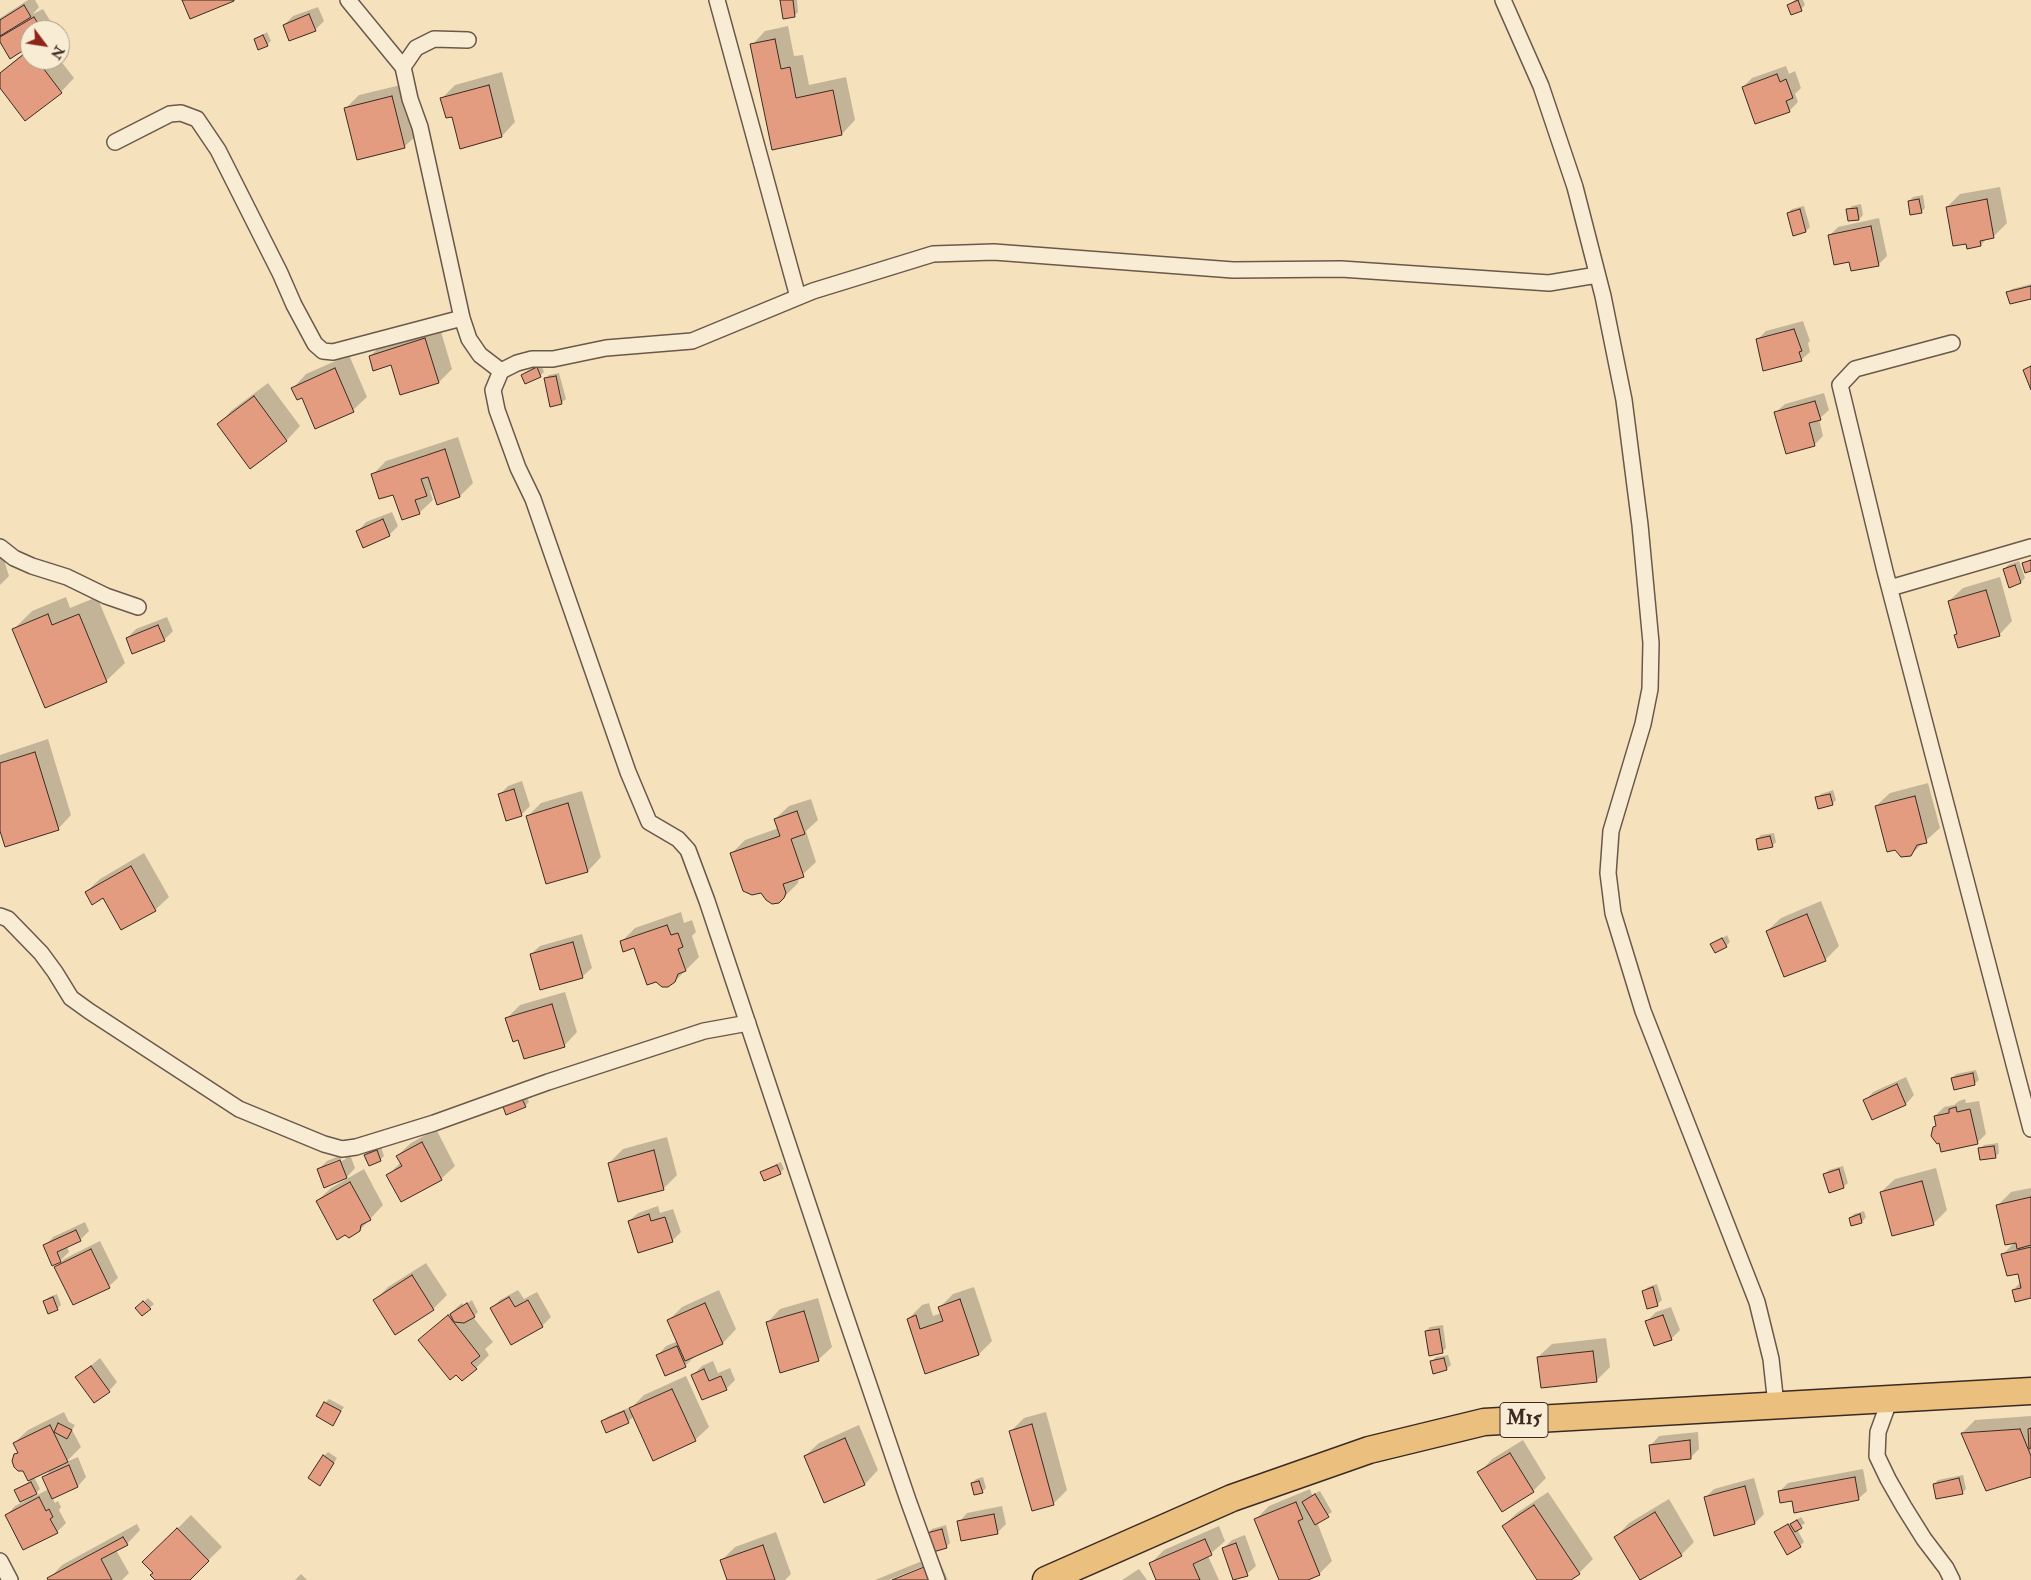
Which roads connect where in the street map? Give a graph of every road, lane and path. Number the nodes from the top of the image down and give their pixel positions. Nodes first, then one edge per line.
1 (348, 0) edge
2 (717, 0) edge
3 (1503, 0) edge
4 (468, 40) dead end
5 (402, 67) junction
6 (115, 142) dead end
7 (1597, 275) junction
8 (798, 297) junction
9 (462, 318) junction
10 (1952, 343) dead end
11 (502, 371) junction
12 (0, 547) edge
13 (2031, 548) edge
14 (1890, 588) junction
15 (138, 607) dead end
16 (0, 916) edge
17 (748, 1023) junction
18 (2031, 1128) edge
19 (2031, 1392) edge
20 (1890, 1399) junction
21 (1776, 1405) junction
22 (0, 1561) edge
23 (10, 1580) edge
24 (937, 1580) edge
25 (1046, 1580) edge
26 (1952, 1580) edge

1 - 5 street
2 - 8 street
3 - 7 street
4 - 5 street
5 - 9 street
6 - 9 street
7 - 8 street
7 - 21 street
8 - 11 street
9 - 11 street
10 - 14 street
11 - 17 street
12 - 15 street
13 - 14 street
14 - 18 street
16 - 17 street
17 - 24 street
19 - 20 highway, M15
20 - 21 highway, M15
20 - 26 street
21 - 25 highway, M15
22 - 23 street

